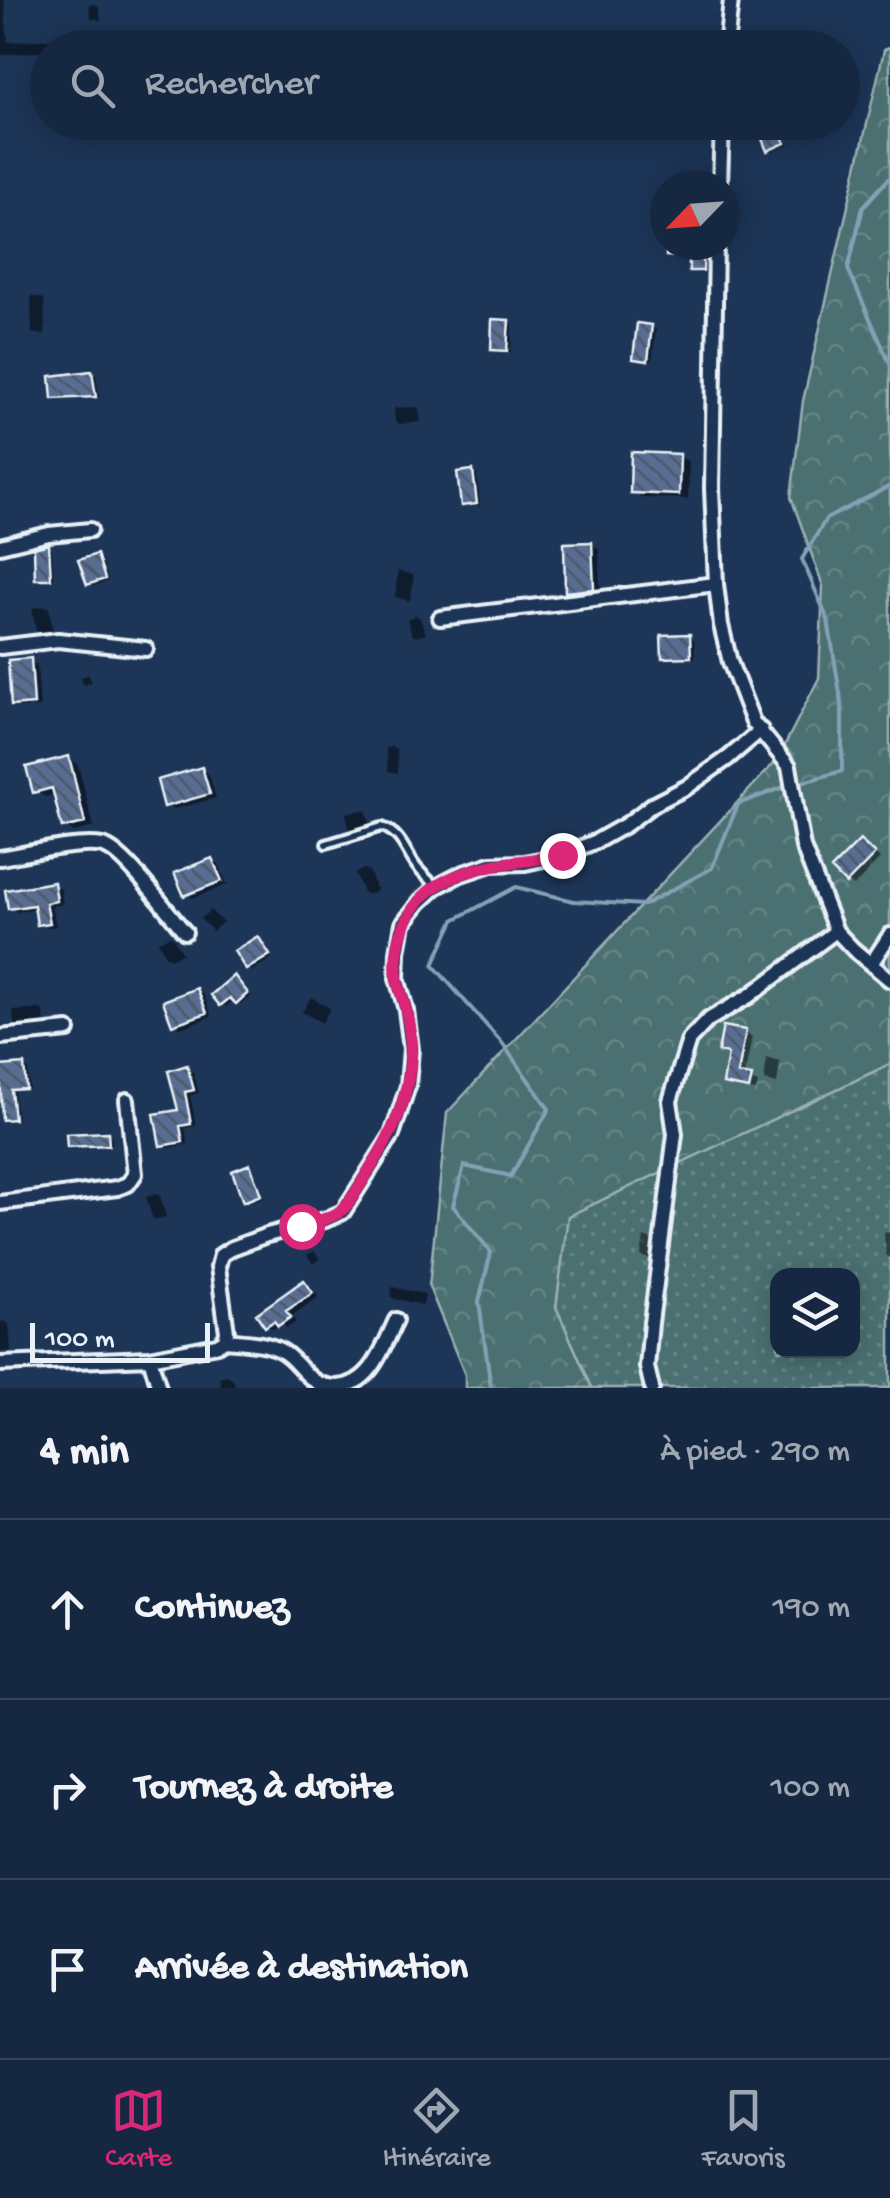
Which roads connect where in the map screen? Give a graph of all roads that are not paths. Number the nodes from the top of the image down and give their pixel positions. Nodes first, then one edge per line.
1 (731, 0) edge
2 (728, 30) edge
3 (721, 140) edge
4 (720, 170) edge
5 (716, 260) edge
6 (90, 530) dead end
7 (0, 546) edge
8 (716, 584) junction
9 (440, 618) dead end
10 (0, 647) edge
11 (146, 648) dead end
12 (761, 730) junction
13 (326, 844) dead end
14 (0, 858) edge
15 (436, 886) junction
16 (836, 931) junction
17 (184, 932) dead end
18 (890, 935) edge
19 (871, 964) junction
20 (890, 980) edge
21 (68, 1030) dead end
22 (0, 1037) edge
23 (127, 1100) dead end
24 (0, 1203) edge
25 (396, 1320) dead end
26 (226, 1340) junction
27 (150, 1358) junction
28 (0, 1364) edge
29 (159, 1388) edge
30 (652, 1388) edge

1 - 2 street
3 - 4 street
5 - 8 street
6 - 7 street
8 - 9 street
8 - 12 street
10 - 11 street
12 - 15 street
12 - 16 street
13 - 15 lane
14 - 17 street
15 - 26 street
16 - 19 street
16 - 30 street
18 - 19 street
19 - 20 street
21 - 22 street
23 - 24 street
25 - 26 street
26 - 27 street
27 - 28 street
27 - 29 street

